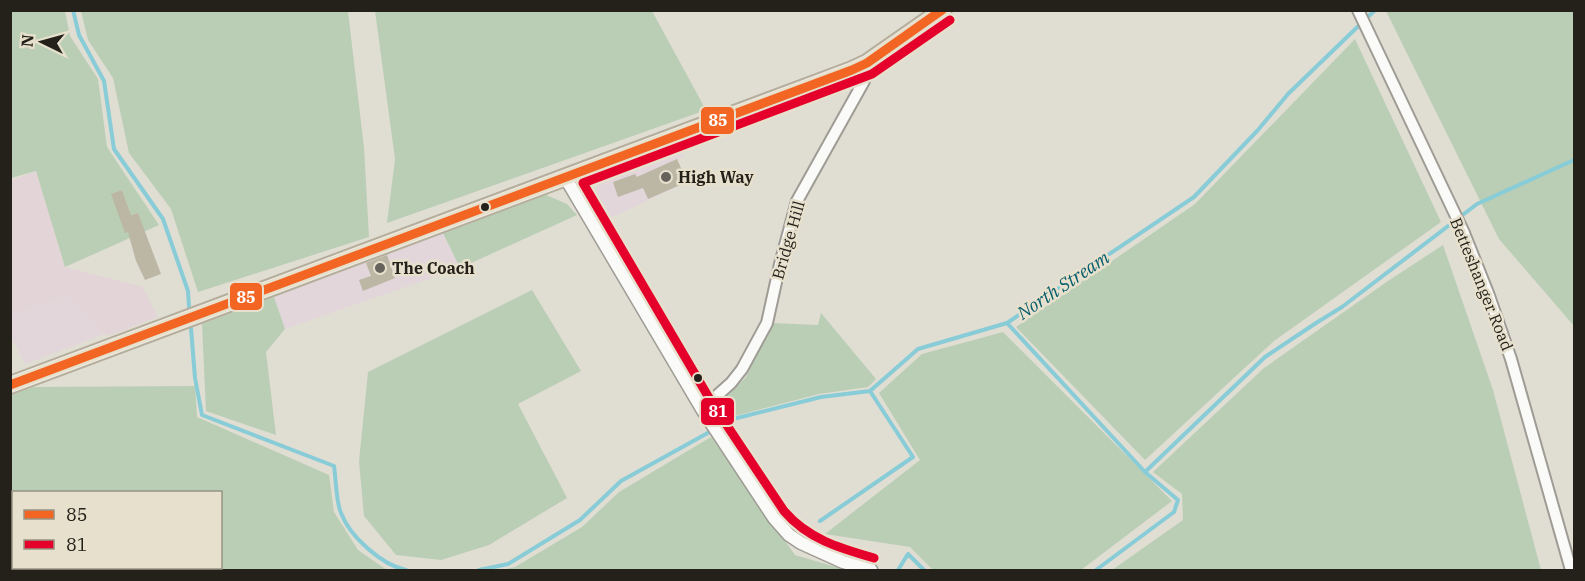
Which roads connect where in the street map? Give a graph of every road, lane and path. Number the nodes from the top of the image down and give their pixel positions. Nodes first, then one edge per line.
1 (943, 10) edge
2 (1358, 10) edge
3 (867, 63) junction
4 (566, 177) junction
5 (10, 385) edge
6 (702, 409) junction
7 (871, 570) edge
8 (1571, 570) edge

1 - 3 main road
2 - 8 street, Betteshanger Road
3 - 4 main road
3 - 6 street, Bridge Hill
4 - 5 main road
4 - 6 street
6 - 7 street

